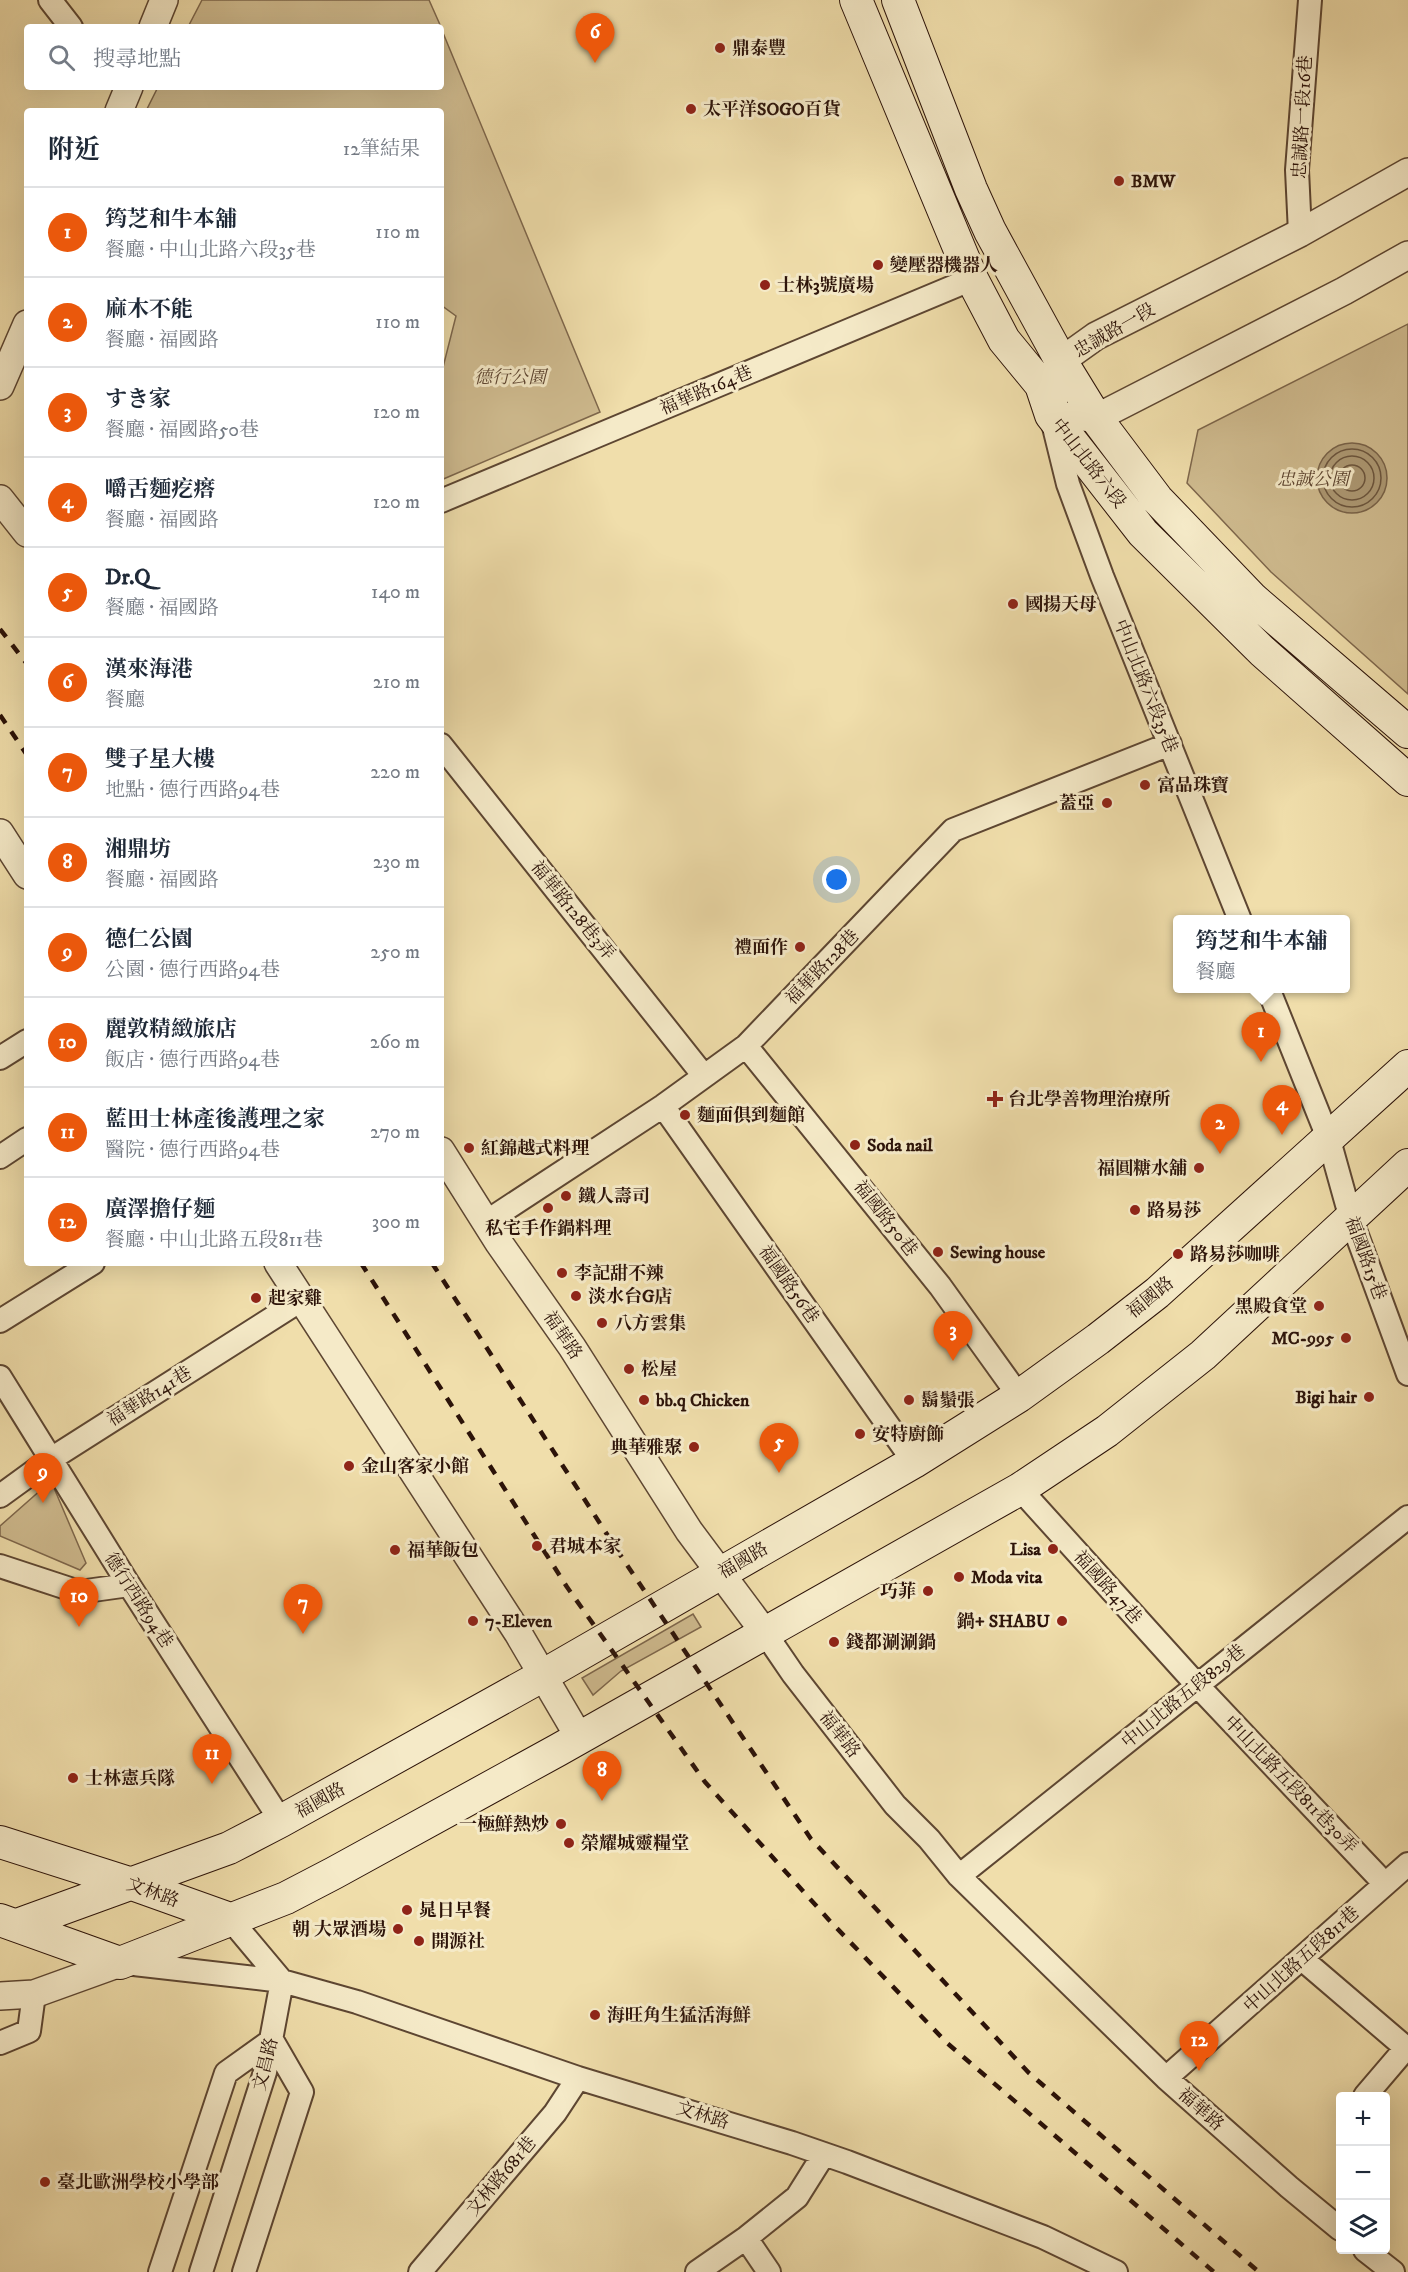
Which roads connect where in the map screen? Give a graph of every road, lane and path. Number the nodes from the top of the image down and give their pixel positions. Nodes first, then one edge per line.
1 (50, 0) edge
2 (164, 0) edge
3 (856, 0) edge
4 (898, 0) edge
5 (1310, 0) edge
6 (69, 24) edge
7 (154, 24) edge
8 (1408, 172) edge
9 (1300, 233) junction
10 (1408, 255) edge
11 (972, 279) junction
12 (24, 331) edge
13 (1061, 361) junction
14 (0, 386) edge
15 (1051, 416) junction
16 (1096, 418) junction
17 (0, 499) edge
18 (444, 500) edge
19 (24, 529) edge
20 (1408, 732) edge
21 (1170, 744) junction
22 (444, 749) edge
23 (1408, 780) edge
24 (1238, 915) edge
25 (1270, 993) edge
26 (24, 1043) edge
27 (746, 1046) junction
28 (0, 1058) edge
29 (1408, 1066) edge
30 (704, 1076) junction
31 (663, 1106) junction
32 (1329, 1140) junction
33 (24, 1141) edge
34 (444, 1156) edge
35 (0, 1157) edge
36 (1408, 1165) edge
37 (1351, 1219) junction
38 (486, 1222) junction
39 (88, 1266) edge
40 (280, 1266) edge
41 (301, 1300) junction
42 (0, 1321) edge
43 (1408, 1374) edge
44 (0, 1377) edge
45 (1019, 1396) junction
46 (51, 1459) junction
47 (914, 1462) junction
48 (1020, 1489) junction
49 (0, 1496) edge
50 (1408, 1517) edge
51 (0, 1566) edge
52 (721, 1573) junction
53 (129, 1585) junction
54 (765, 1633) junction
55 (542, 1676) junction
56 (1197, 1685) junction
57 (579, 1737) junction
58 (281, 1821) junction
59 (0, 1842) edge
60 (1408, 1864) edge
61 (959, 1876) junction
62 (132, 1884) junction
63 (1385, 1884) junction
64 (230, 1919) junction
65 (6, 1925) edge
66 (1302, 1959) junction
67 (120, 1963) junction
68 (282, 1981) junction
69 (34, 1994) junction
70 (0, 1996) edge
71 (272, 2040) junction
72 (0, 2043) edge
73 (578, 2078) junction
74 (1166, 2078) junction
75 (1369, 2092) edge
76 (824, 2154) junction
77 (1336, 2225) edge
78 (746, 2238) junction
79 (1370, 2254) edge
80 (160, 2272) edge
81 (201, 2272) edge
82 (244, 2272) edge
83 (420, 2272) edge
84 (697, 2272) edge
85 (770, 2272) edge
86 (1116, 2272) edge
87 (1393, 2272) edge

1 - 6 street
2 - 7 street
3 - 11 main road, 中山北路六段
4 - 13 main road, 中山北路六段
5 - 9 street, 忠誠路一段16巷
8 - 9 street, 忠誠路一段
9 - 13 street, 忠誠路一段
10 - 16 street
11 - 15 main road, 中山北路六段
11 - 18 street, 福華路164巷
12 - 14 street
13 - 15 street, 忠誠路一段
13 - 16 main road, 中山北路六段
15 - 16 street
15 - 21 street, 中山北路六段35巷
15 - 23 main road, 中山北路六段
16 - 20 main road, 中山北路六段
17 - 19 street
21 - 24 street, 中山北路六段35巷
21 - 27 street, 福華路128巷
22 - 30 street, 福華路128巷3弄
25 - 32 street
26 - 28 street
27 - 30 street, 福華路128巷
27 - 45 street, 福國路50巷
29 - 32 main road, 福國路
30 - 31 street, 福華路128巷
31 - 38 street, 福華路128巷
31 - 47 street, 福國路56巷
32 - 37 street, 福國路15巷
32 - 45 main road, 福國路
33 - 35 street
34 - 38 street, 福華路
36 - 37 main road
37 - 43 street, 福國路15巷
37 - 48 main road
38 - 52 street, 福華路
39 - 42 street
40 - 41 street
41 - 46 street, 福華路141巷
41 - 55 street
44 - 46 street, 德行西路94巷
45 - 47 main road, 福國路
46 - 49 street, 福華路141巷
46 - 53 street, 德行西路94巷
47 - 52 main road, 福國路
48 - 54 main road
48 - 56 street, 福國路47巷
50 - 56 street, 中山北路五段829巷
51 - 53 street
52 - 54 street, 福華路
52 - 55 main road, 福國路
53 - 58 street, 德行西路94巷
54 - 57 main road
54 - 61 street, 福華路
55 - 57 street
55 - 58 main road, 福國路
56 - 61 street, 中山北路五段829巷
56 - 63 street, 中山北路五段811巷30弄
57 - 64 main road
58 - 62 main road, 福國路
59 - 62 main road, 文林路
60 - 63 street, 中山北路五段811巷
61 - 74 street, 福華路
62 - 64 main road, 文林路
62 - 65 main road, 福國路
63 - 66 street, 中山北路五段811巷
64 - 67 main road
64 - 68 street
65 - 67 main road, 文林路
66 - 74 street, 中山北路五段811巷
66 - 75 street
67 - 68 street, 文林路
67 - 69 street
68 - 71 street, 文昌路
68 - 73 street, 文林路
69 - 70 street
69 - 72 street
71 - 80 street
71 - 81 street, 文昌路
71 - 82 street
73 - 76 street, 文林路
73 - 83 street, 文林路681巷
74 - 77 street, 福華路
76 - 78 street
76 - 86 street, 文林路
78 - 84 street
78 - 85 street
79 - 87 street

